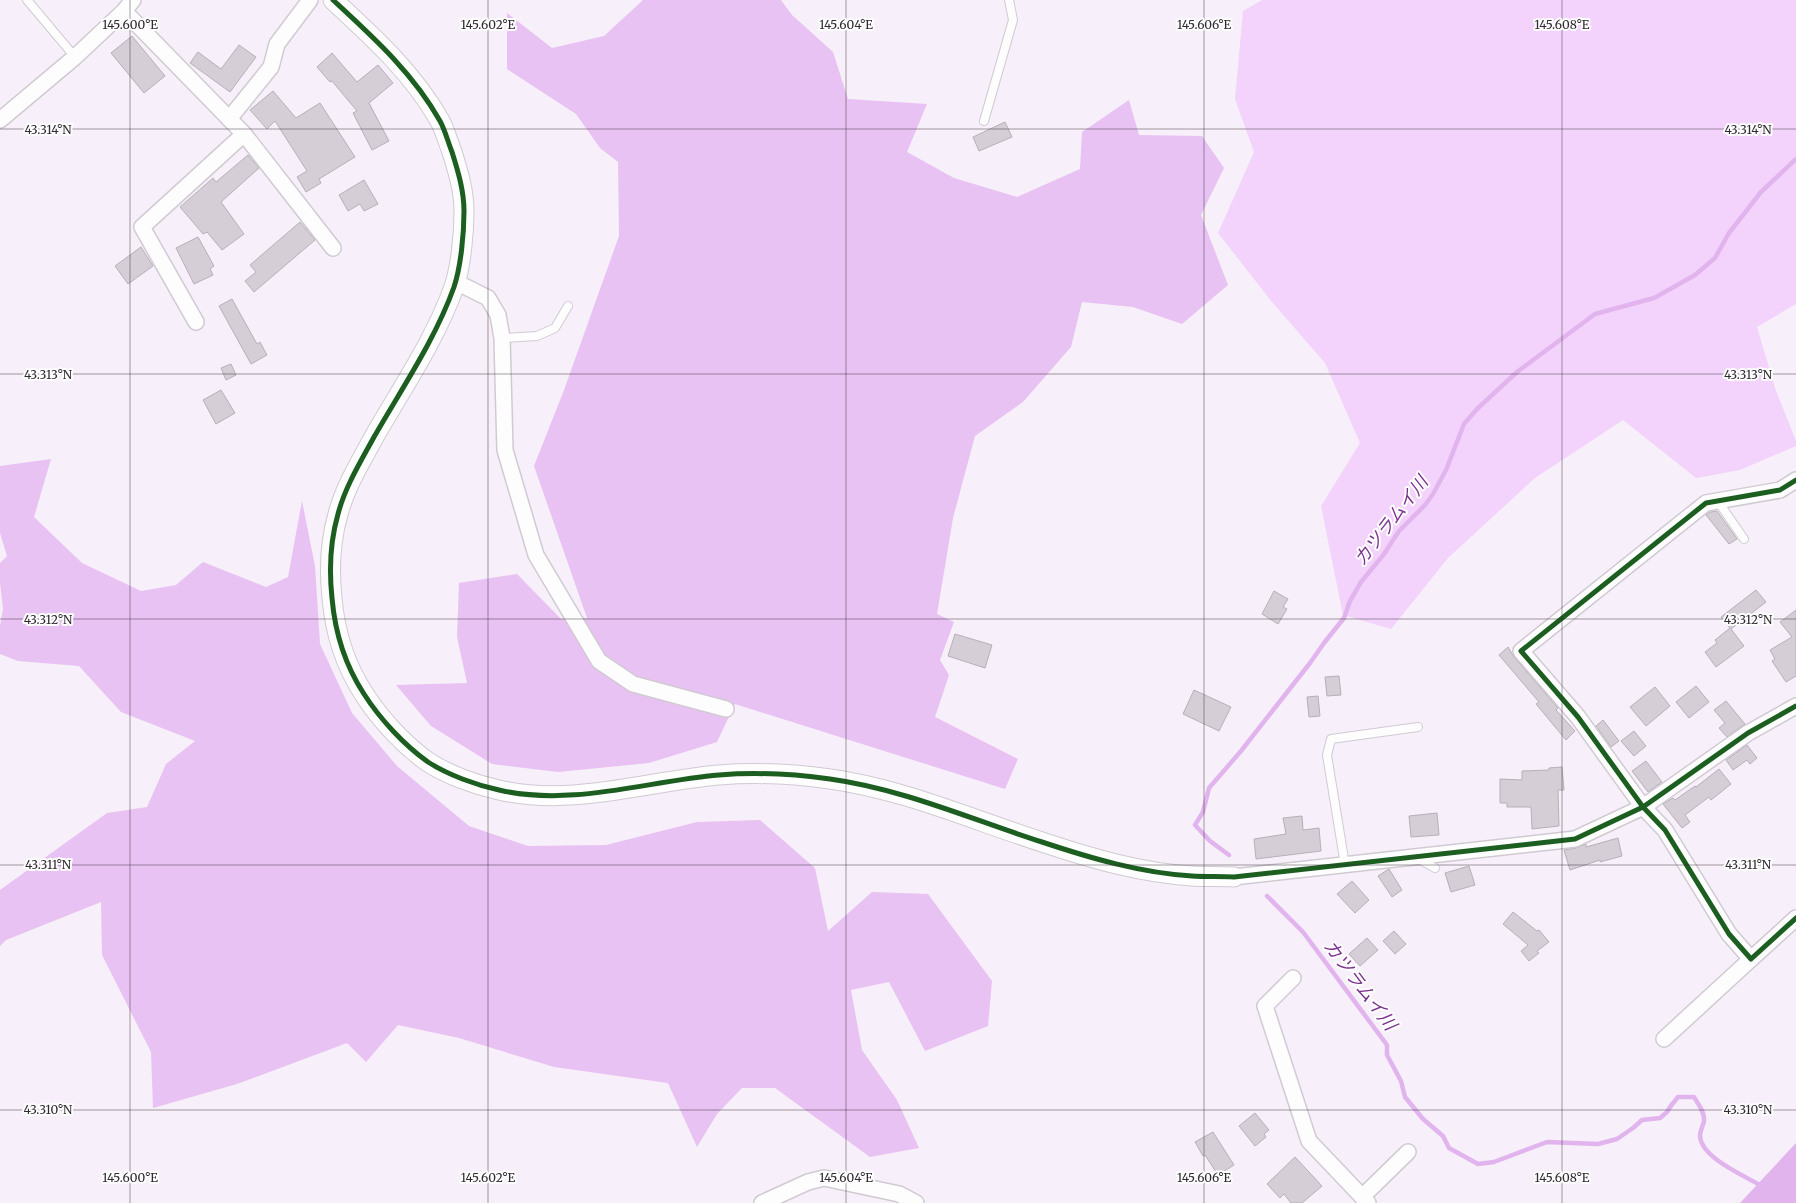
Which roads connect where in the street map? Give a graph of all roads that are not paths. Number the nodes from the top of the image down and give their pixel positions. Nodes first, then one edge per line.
1 (27, 0) edge
2 (310, 0) edge
3 (333, 0) edge
4 (1009, 0) edge
5 (128, 6) edge
6 (75, 56) junction
7 (229, 119) junction
8 (0, 120) edge
9 (984, 121) dead end
10 (244, 134) junction
11 (334, 248) dead end
12 (456, 282) junction
13 (568, 306) dead end
14 (196, 322) dead end
15 (502, 338) junction
16 (1796, 480) edge
17 (1717, 500) junction
18 (1744, 539) dead end
19 (1796, 706) edge
20 (726, 709) dead end
21 (1418, 727) dead end
22 (1643, 807) junction
23 (1415, 857) junction
24 (1345, 865) junction
25 (1434, 868) dead end
26 (1234, 877) joint
27 (1796, 918) edge
28 (1751, 959) junction
29 (1293, 978) dead end
30 (1664, 1039) dead end
31 (1408, 1152) dead end
32 (1365, 1200) edge
33 (762, 1203) edge
34 (916, 1203) edge

1 - 6 lane
2 - 7 street
3 - 12 street
4 - 9 lane
5 - 6 street
5 - 7 street
6 - 8 street
7 - 10 street
10 - 11 street
10 - 14 street
12 - 15 street
12 - 26 street
13 - 15 lane
15 - 20 street
16 - 17 street
17 - 18 lane
17 - 22 street
19 - 22 street
21 - 24 lane
22 - 23 street
22 - 28 street
23 - 24 street
23 - 25 lane
24 - 26 street
27 - 28 street
28 - 30 street
29 - 32 street
31 - 32 street
33 - 34 street

